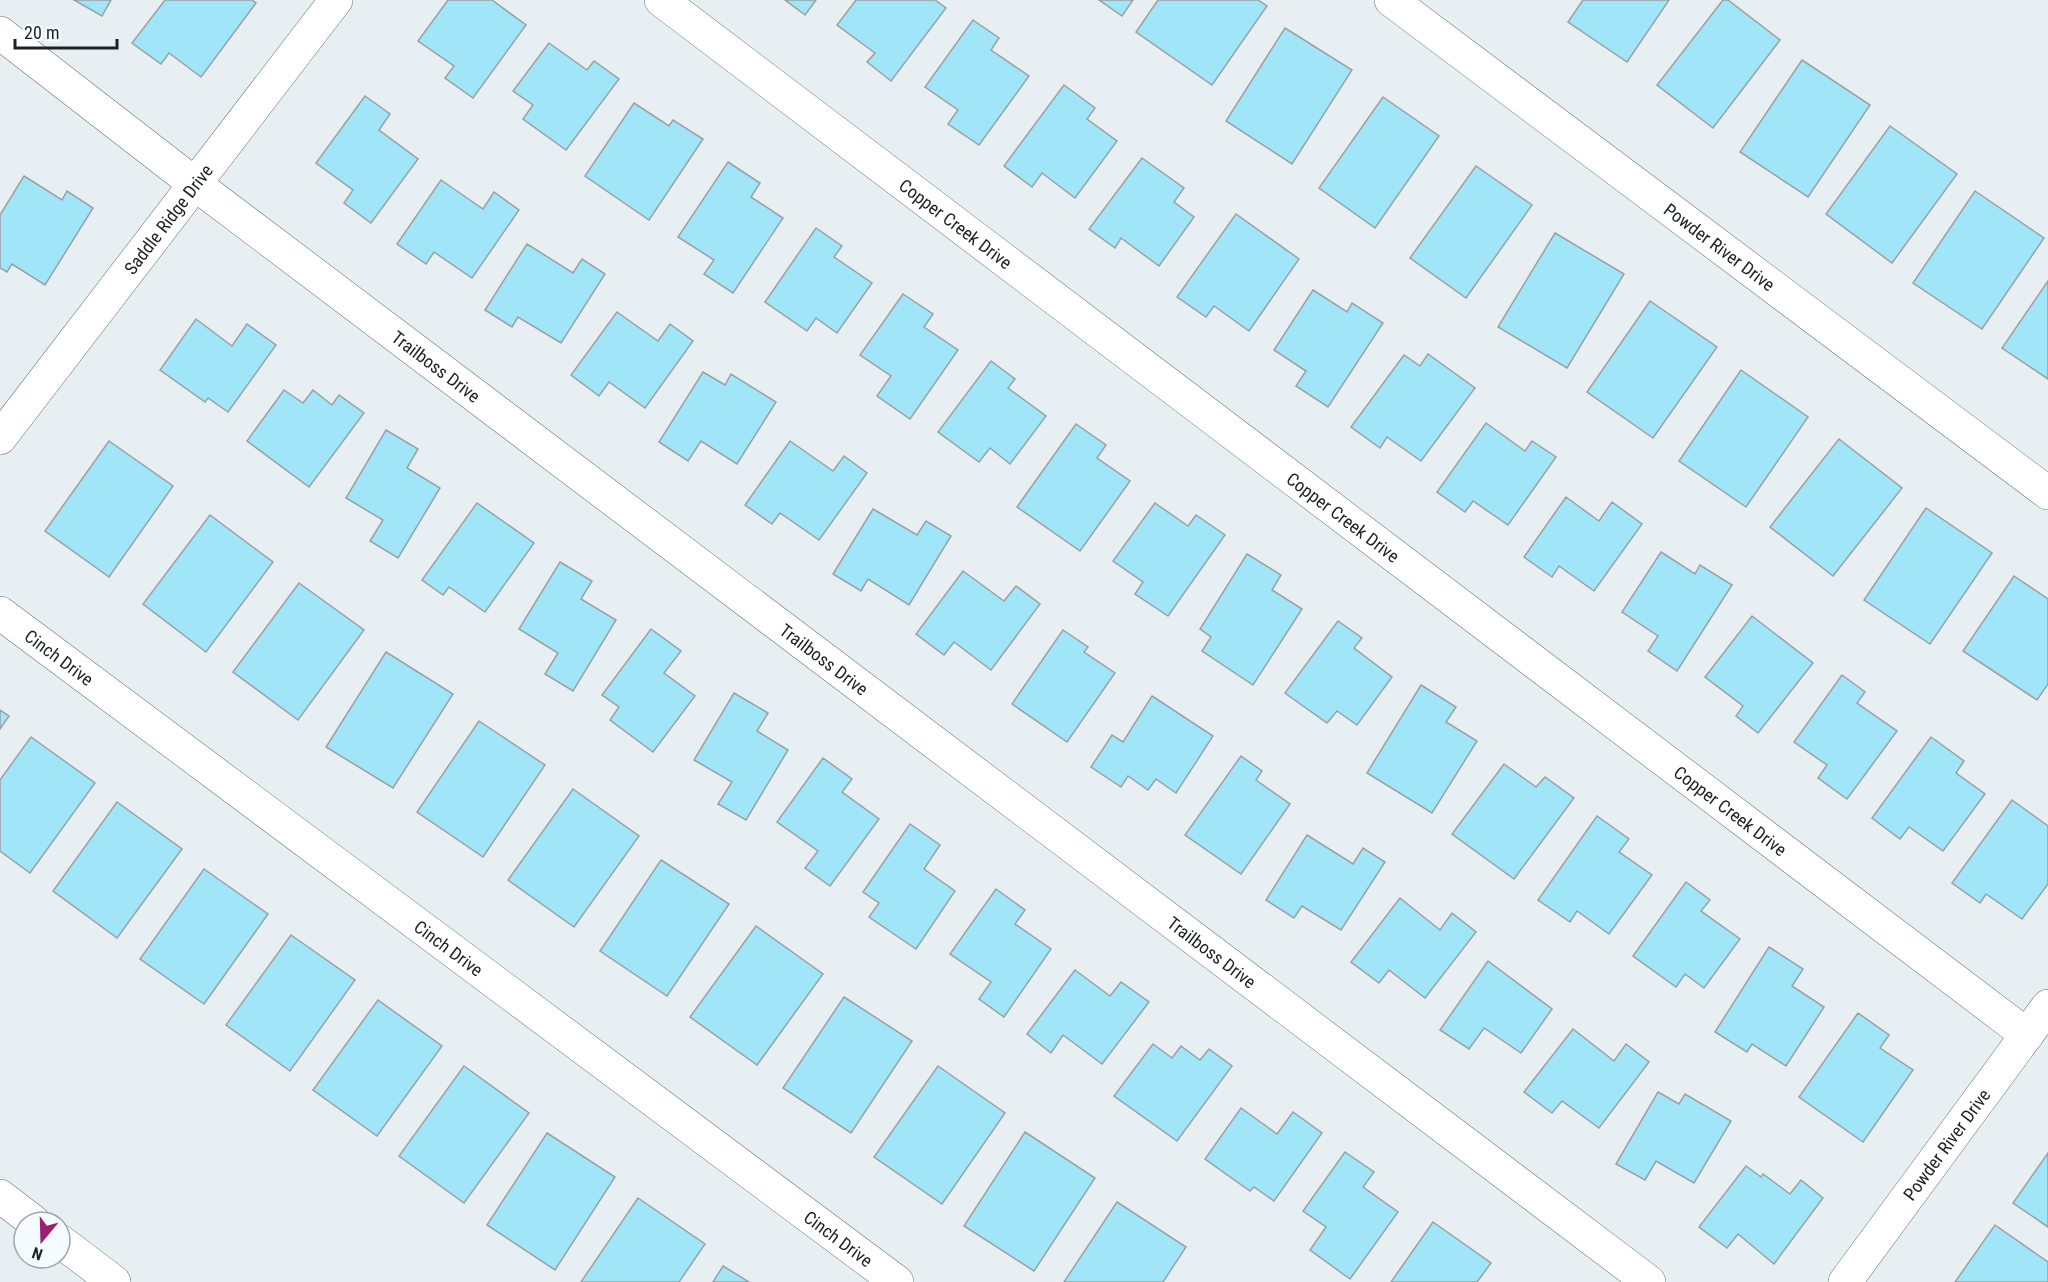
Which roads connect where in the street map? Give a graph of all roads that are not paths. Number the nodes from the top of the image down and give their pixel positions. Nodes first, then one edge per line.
1 (336, 0) edge
2 (661, 0) edge
3 (1390, 0) edge
4 (0, 33) edge
5 (195, 184) junction
6 (0, 438) edge
7 (2048, 493) edge
8 (0, 613) edge
9 (2048, 1006) edge
10 (2027, 1035) junction
11 (0, 1196) edge
12 (18, 1210) edge
13 (72, 1250) edge
14 (114, 1282) edge
15 (897, 1282) edge
16 (1649, 1282) edge
17 (1845, 1282) edge

1 - 5 street, Saddle Ridge Drive
2 - 10 street, Copper Creek Drive
3 - 7 street, Powder River Drive
4 - 5 street, Trailboss Drive
5 - 6 street, Saddle Ridge Drive
5 - 16 street, Trailboss Drive
8 - 15 street, Cinch Drive
9 - 10 street, Powder River Drive
10 - 17 street, Powder River Drive
11 - 12 street
13 - 14 street

